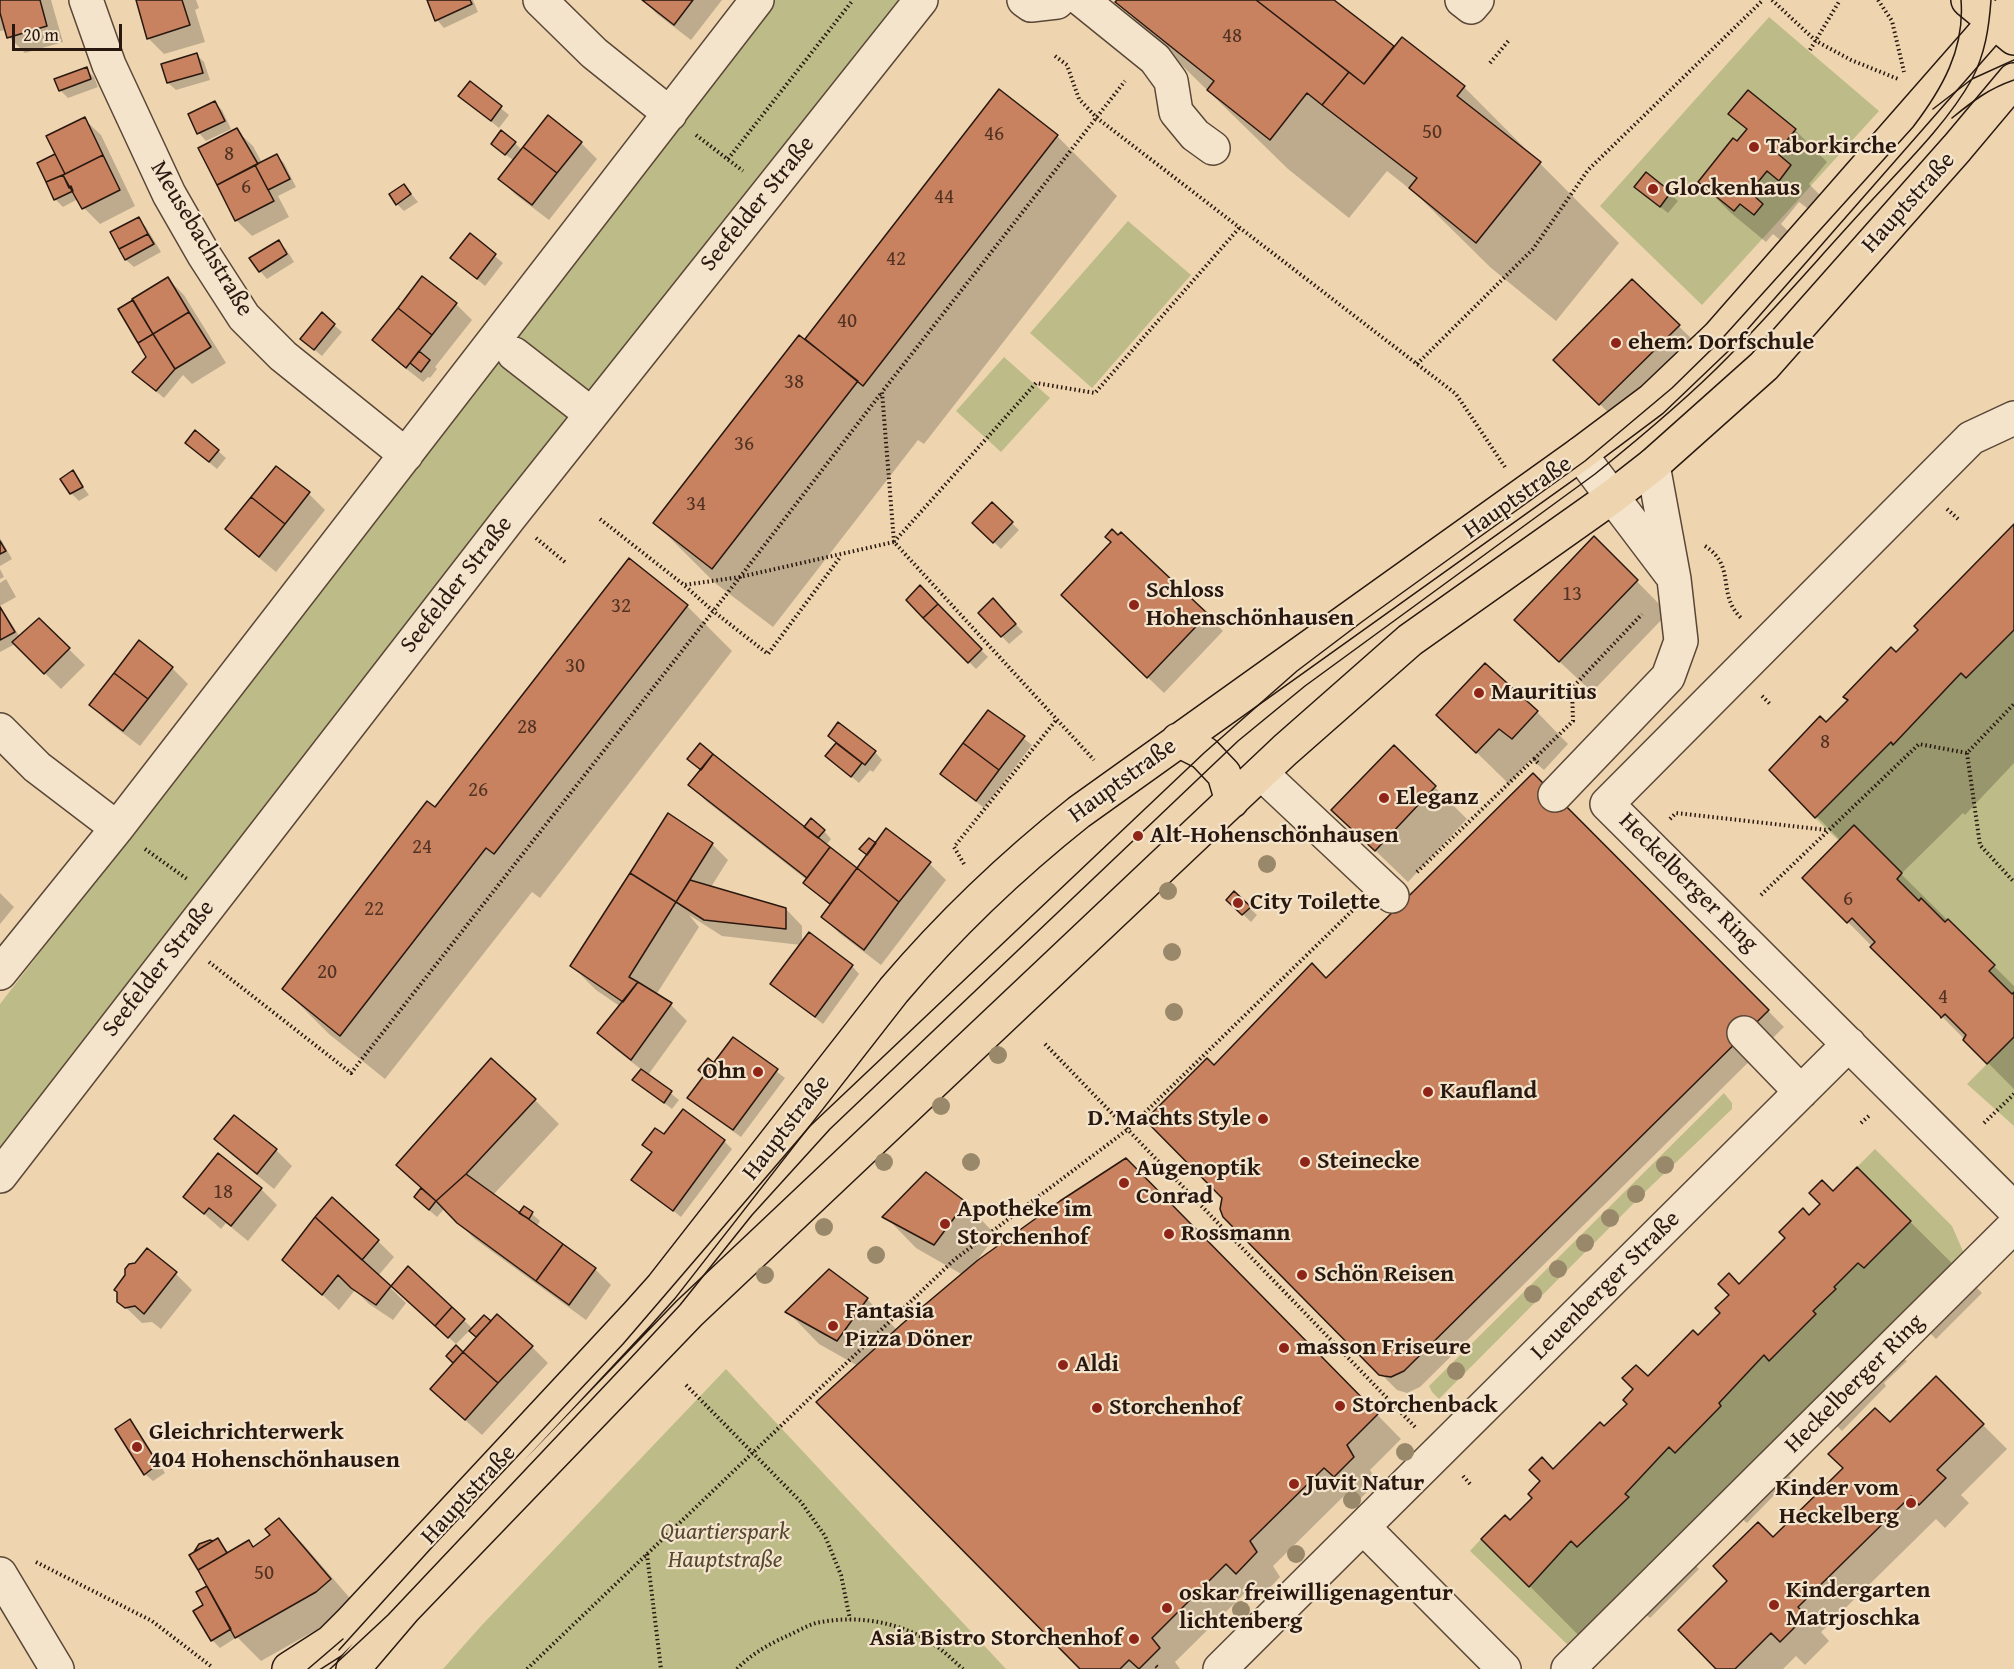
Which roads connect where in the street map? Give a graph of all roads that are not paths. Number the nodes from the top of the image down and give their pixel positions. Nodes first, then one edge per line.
1 (86, 0) edge
2 (540, 0) edge
3 (757, 0) edge
4 (921, 0) edge
5 (1024, 0) edge
6 (1059, 0) edge
7 (1082, 0) edge
8 (1462, 0) edge
9 (1477, 0) edge
10 (1968, 0) edge
11 (2007, 23) edge
12 (2014, 80) edge
13 (670, 114) junction
14 (1213, 148) dead end
15 (514, 354) dead end
16 (591, 414) junction
17 (2014, 418) edge
18 (406, 454) junction
19 (1580, 454) junction
20 (1653, 465) junction
21 (1612, 496) junction
22 (1674, 579) junction
23 (0, 730) edge
24 (1178, 741) junction
25 (1261, 773) junction
26 (1559, 791) road end
27 (1232, 801) junction
28 (117, 828) junction
29 (1392, 896) road end
30 (0, 973) edge
31 (1744, 1033) dead end
32 (1849, 1044) junction
33 (1801, 1092) junction
34 (0, 1176) edge
35 (2014, 1209) edge
36 (2014, 1226) edge
37 (662, 1287) junction
38 (689, 1313) junction
39 (1363, 1527) junction
40 (0, 1574) edge
41 (317, 1659) edge
42 (57, 1669) edge
43 (289, 1669) edge
44 (353, 1669) edge
45 (1220, 1669) edge
46 (1504, 1669) edge
47 (1568, 1669) edge

1 - 18 street, Meusebachstraße
2 - 13 street
3 - 13 street
4 - 16 street, Seefelder Straße
5 - 6 street
7 - 14 street
8 - 9 street
10 - 11 main road
11 - 19 main road, Hauptstraße
12 - 20 main road, Hauptstraße
13 - 18 street
15 - 16 street
16 - 34 street, Seefelder Straße
17 - 32 street, Heckelberger Ring
18 - 28 street
19 - 21 street
19 - 24 main road, Hauptstraße
20 - 21 main road, Hauptstraße
20 - 22 street
21 - 22 street
21 - 25 main road, Hauptstraße
22 - 26 street
23 - 28 street
24 - 27 main road
24 - 37 main road, Hauptstraße
25 - 27 main road, Hauptstraße
25 - 29 street
27 - 38 main road, Hauptstraße
28 - 30 street
31 - 33 street
32 - 33 street, Leuenberger Straße
32 - 35 street, Heckelberger Ring
33 - 39 street, Leuenberger Straße
36 - 47 street, Heckelberger Ring
37 - 38 main road
37 - 41 main road, Hauptstraße
38 - 44 main road, Hauptstraße
39 - 45 street, Leuenberger Straße
39 - 46 street
40 - 42 street
41 - 43 main road, Hauptstraße

